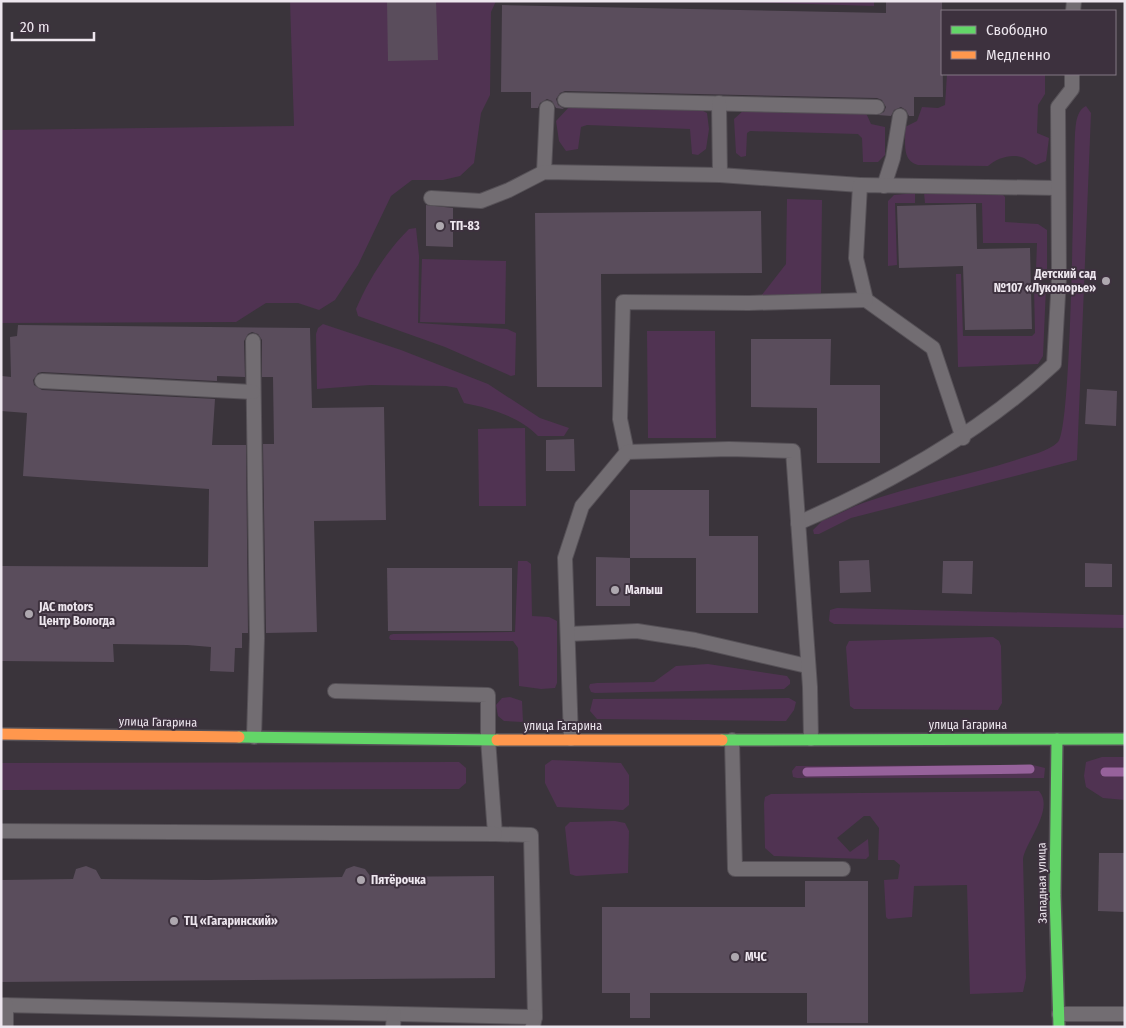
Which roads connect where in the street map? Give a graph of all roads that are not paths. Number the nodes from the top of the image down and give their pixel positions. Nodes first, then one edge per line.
1 (1072, 75) edge
2 (565, 100) dead end
3 (719, 103) junction
4 (877, 107) dead end
5 (547, 108) dead end
6 (900, 116) dead end
7 (544, 172) junction
8 (720, 176) junction
9 (860, 185) junction
10 (884, 186) junction
11 (1058, 188) junction
12 (431, 198) dead end
13 (866, 300) junction
14 (252, 341) dead end
15 (42, 381) dead end
16 (253, 392) junction
17 (963, 438) junction
18 (627, 452) junction
19 (798, 523) junction
20 (568, 634) junction
21 (807, 666) junction
22 (335, 691) dead end
23 (1, 734) edge
24 (254, 737) junction
25 (571, 739) junction
26 (811, 739) junction
27 (1057, 739) junction
28 (1125, 739) edge
29 (488, 740) junction
30 (732, 740) junction
31 (1, 831) edge
32 (495, 834) junction
33 (843, 869) dead end
34 (4, 1005) edge
35 (1125, 1014) edge
36 (394, 1020) edge
37 (1059, 1020) edge
38 (534, 1022) edge
39 (6, 1027) edge

1 - 11 lane
2 - 3 lane
3 - 4 lane
3 - 8 lane
5 - 7 lane
6 - 10 lane
7 - 8 lane
7 - 12 lane
8 - 9 lane
9 - 10 lane
9 - 13 lane
10 - 11 lane
11 - 17 lane
13 - 17 lane
13 - 18 lane
14 - 16 lane
15 - 16 lane
16 - 24 lane
17 - 19 lane
18 - 19 lane
18 - 20 lane
19 - 21 lane
20 - 21 lane
20 - 25 lane
21 - 26 lane
22 - 29 lane
23 - 24 street, улица Гагарина
24 - 29 street, улица Гагарина
25 - 29 street, улица Гагарина
25 - 30 street, улица Гагарина
26 - 27 street, улица Гагарина
26 - 30 street, улица Гагарина
27 - 28 street, улица Гагарина
27 - 37 street, Западная улица
29 - 32 lane
30 - 33 lane
31 - 32 lane
32 - 38 lane
34 - 36 lane
34 - 39 lane
35 - 37 lane
36 - 38 lane

